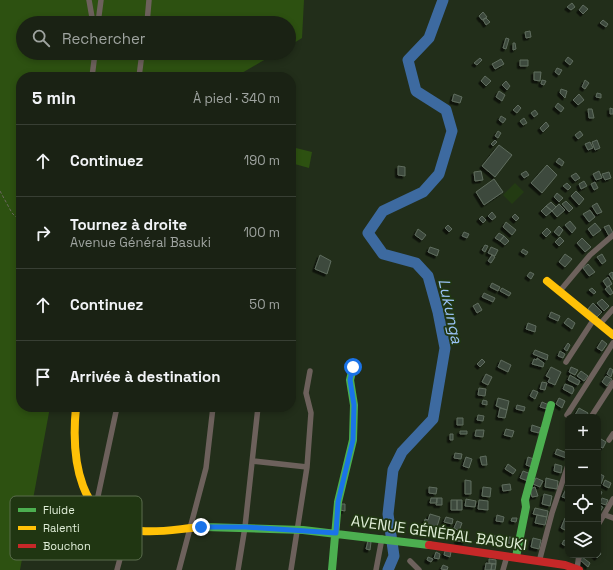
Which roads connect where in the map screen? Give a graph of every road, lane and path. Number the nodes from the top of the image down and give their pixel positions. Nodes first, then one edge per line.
1 (88, 0) edge
2 (101, 0) edge
3 (149, 0) edge
4 (91, 16) edge
5 (99, 16) edge
6 (147, 16) edge
7 (93, 60) edge
8 (141, 60) edge
9 (92, 72) edge
10 (140, 72) edge
11 (0, 191) edge
12 (16, 217) edge
13 (613, 235) edge
14 (547, 281) dead end
15 (559, 292) junction
16 (613, 309) edge
17 (597, 322) junction
18 (613, 335) edge
19 (613, 343) edge
20 (566, 362) dead end
21 (353, 367) dead end
22 (310, 371) dead end
23 (613, 383) edge
24 (551, 405) dead end
25 (75, 412) edge
26 (116, 412) edge
27 (212, 412) edge
28 (258, 412) edge
29 (568, 414) edge
30 (593, 414) edge
31 (613, 434) edge
32 (608, 440) dead end
33 (253, 461) junction
34 (307, 467) junction
35 (565, 478) edge
36 (88, 496) edge
37 (97, 496) edge
38 (613, 499) edge
39 (605, 515) junction
40 (613, 518) edge
41 (600, 522) edge
42 (245, 527) junction
43 (189, 529) junction
44 (142, 531) edge
45 (297, 531) junction
46 (336, 533) junction
47 (382, 538) junction
48 (507, 556) junction
49 (516, 557) junction
50 (579, 558) edge
51 (120, 560) edge
52 (410, 561) dead end
53 (545, 565) edge
54 (578, 569) edge
55 (117, 570) edge
56 (179, 570) edge
57 (238, 570) edge
58 (291, 570) edge
59 (332, 570) edge
60 (376, 570) edge
61 (419, 570) edge
62 (503, 570) edge

1 - 4 street
2 - 5 street
3 - 6 street
7 - 9 street
8 - 10 street
11 - 12 path
13 - 15 street
14 - 15 street
15 - 17 street
16 - 17 street
17 - 18 street
17 - 20 street
19 - 29 street
21 - 46 street
22 - 34 street
23 - 30 street
24 - 49 street
25 - 36 street
26 - 37 street
27 - 43 street
28 - 33 street
31 - 32 street
33 - 34 street
33 - 42 street
34 - 45 street
35 - 53 street
38 - 39 street
39 - 40 street
39 - 41 street
42 - 43 street, AVENUE GÉNÉRAL BASUKI
42 - 45 street, AVENUE GÉNÉRAL BASUKI
42 - 57 street
43 - 44 street, AVENUE GÉNÉRAL BASUKI
43 - 56 street
45 - 46 street, AVENUE GÉNÉRAL BASUKI
45 - 58 street
46 - 47 street, AVENUE GÉNÉRAL BASUKI
46 - 59 street
47 - 48 street, AVENUE GÉNÉRAL BASUKI
47 - 60 street
48 - 49 street, AVENUE GÉNÉRAL BASUKI
48 - 62 street
49 - 53 street, AVENUE GÉNÉRAL BASUKI
50 - 54 street
51 - 55 street
52 - 61 street
53 - 54 street, AVENUE GÉNÉRAL BASUKI

